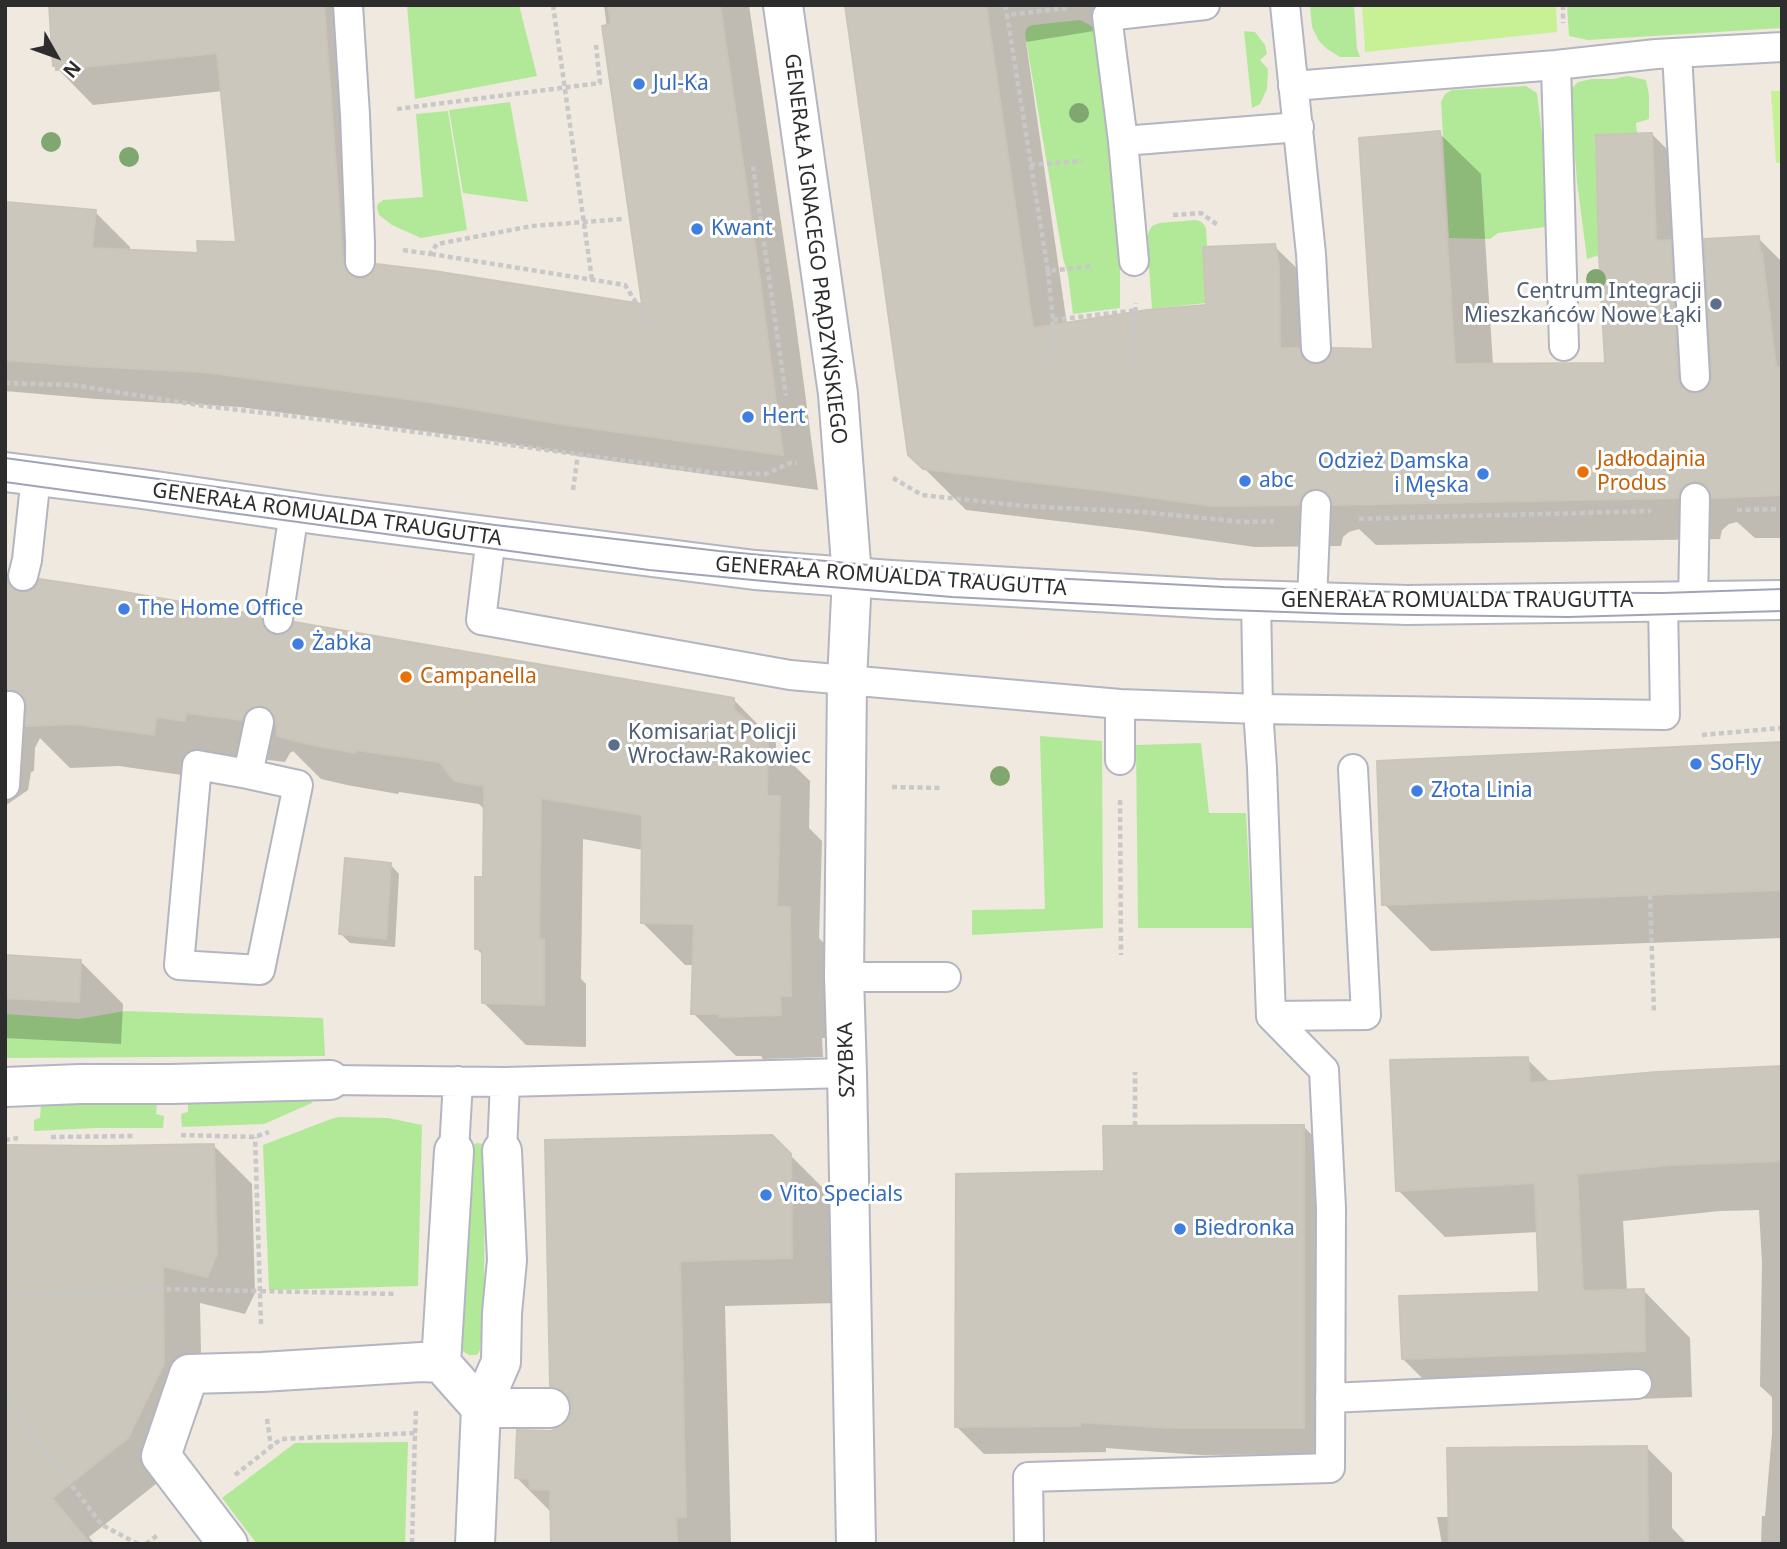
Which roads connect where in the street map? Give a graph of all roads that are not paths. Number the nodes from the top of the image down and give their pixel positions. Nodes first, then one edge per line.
1 (348, 5) edge
2 (783, 5) edge
3 (1205, 5) edge
4 (1285, 5) edge
5 (1782, 47) edge
6 (1677, 53) junction
7 (1556, 65) junction
8 (1293, 86) junction
9 (1298, 127) junction
10 (1124, 149) junction
11 (360, 253) road end
12 (1134, 261) road end
13 (1563, 346) dead end
14 (1316, 348) dead end
15 (1695, 377) dead end
16 (21, 474) edge
17 (1695, 498) dead end
18 (1316, 505) dead end
19 (294, 512) junction
20 (491, 537) junction
21 (23, 576) dead end
22 (852, 577) junction
23 (1256, 600) junction
24 (1782, 600) edge
25 (1312, 602) junction
26 (1678, 602) junction
27 (278, 619) dead end
28 (847, 680) junction
29 (1120, 704) junction
30 (10, 706) dead end
31 (1258, 709) junction
32 (259, 722) dead end
33 (1120, 760) road end
34 (1353, 769) dead end
35 (248, 774) junction
36 (5, 785) edge
37 (844, 976) junction
38 (946, 977) dead end
39 (1271, 1016) junction
40 (848, 1073) junction
41 (330, 1080) joint
42 (458, 1082) junction
43 (505, 1082) junction
44 (5, 1087) edge
45 (454, 1151) joint
46 (502, 1151) joint
47 (431, 1363) junction
48 (1637, 1384) dead end
49 (1330, 1398) junction
50 (481, 1408) junction
51 (550, 1408) dead end
52 (228, 1544) edge
53 (475, 1544) edge
54 (856, 1544) edge
55 (1029, 1544) edge

1 - 11 lane
2 - 22 street, GENERAŁA IGNACEGO PRĄDZYŃSKIEGO
3 - 10 lane
4 - 8 lane
5 - 6 lane
6 - 7 lane
6 - 15 lane
7 - 8 lane
7 - 13 lane
8 - 9 lane
9 - 10 lane
9 - 14 lane
10 - 12 lane
16 - 19 street, GENERAŁA ROMUALDA TRAUGUTTA
16 - 21 lane
17 - 26 lane
18 - 25 lane
19 - 20 street, GENERAŁA ROMUALDA TRAUGUTTA
19 - 27 lane
20 - 22 street, GENERAŁA ROMUALDA TRAUGUTTA
20 - 28 lane
22 - 23 street, GENERAŁA ROMUALDA TRAUGUTTA
22 - 28 street, SZYBKA
23 - 25 street, GENERAŁA ROMUALDA TRAUGUTTA
23 - 31 lane
24 - 26 street, GENERAŁA ROMUALDA TRAUGUTTA
25 - 26 street, GENERAŁA ROMUALDA TRAUGUTTA
26 - 31 lane
28 - 29 lane
28 - 37 street, SZYBKA
29 - 31 lane
29 - 33 lane
30 - 36 lane
31 - 39 lane
32 - 35 lane
34 - 39 lane
35 - 35 lane
37 - 38 lane
37 - 40 street, SZYBKA
39 - 49 lane
40 - 43 lane
40 - 54 street, SZYBKA
41 - 42 lane
41 - 44 street
42 - 43 lane
42 - 45 lane
43 - 46 lane
45 - 47 street
46 - 50 street
47 - 50 street
47 - 52 street
48 - 49 lane
49 - 55 lane
50 - 51 street
50 - 53 street

